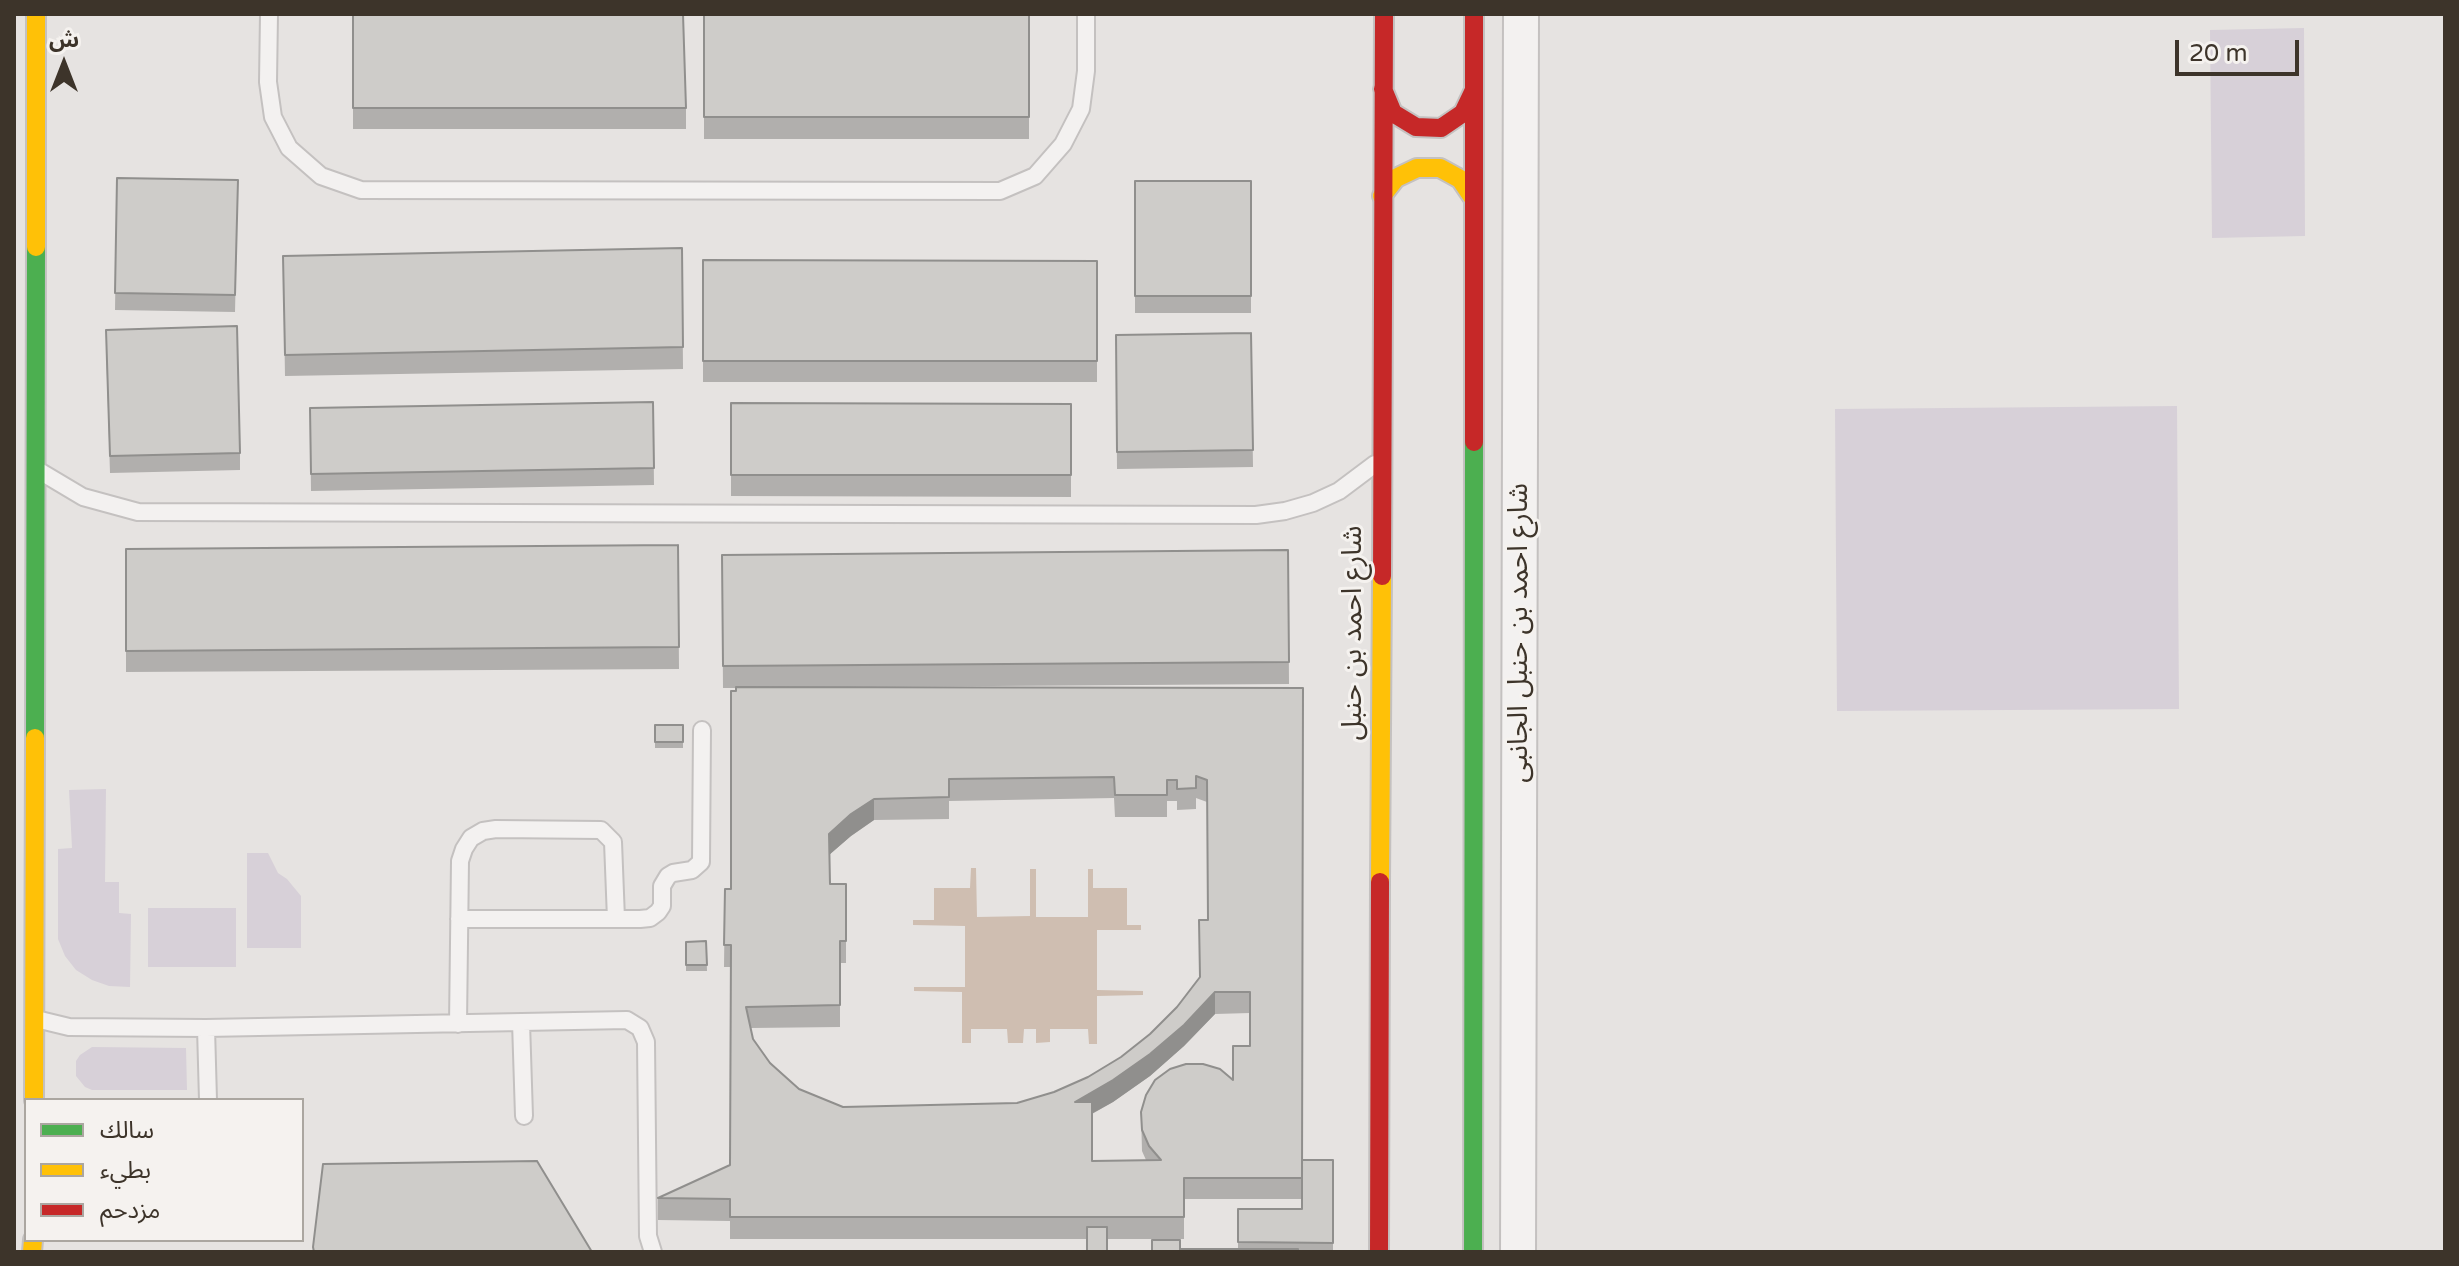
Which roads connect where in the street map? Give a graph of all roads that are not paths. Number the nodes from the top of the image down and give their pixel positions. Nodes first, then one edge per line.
1 (36, 14) edge
2 (269, 14) edge
3 (1086, 14) edge
4 (1384, 14) edge
5 (1474, 14) edge
6 (1521, 14) edge
7 (1383, 89) junction
8 (1474, 90) junction
9 (14, 127) edge
10 (36, 127) junction
11 (1382, 196) junction
12 (1473, 198) junction
13 (1383, 458) junction
14 (34, 468) junction
15 (702, 730) dead end
16 (459, 919) junction
17 (616, 919) junction
18 (35, 1018) junction
19 (521, 1022) junction
20 (458, 1024) junction
21 (206, 1028) junction
22 (34, 1098) edge
23 (208, 1098) edge
24 (524, 1116) dead end
25 (653, 1252) edge
26 (1379, 1252) edge
27 (1473, 1252) edge
28 (1518, 1252) edge

1 - 10 street
2 - 3 lane
4 - 7 street, شارع احمد بن حنبل
5 - 8 street
6 - 28 street, شارع احمد بن حنبل الجانبى
7 - 8 street
7 - 11 street, شارع احمد بن حنبل
8 - 12 street
9 - 10 street
10 - 14 street
11 - 12 street
11 - 13 street, شارع احمد بن حنبل
12 - 27 street
13 - 14 lane
13 - 26 street, شارع احمد بن حنبل
14 - 18 street
15 - 17 lane
16 - 17 lane
16 - 17 lane
16 - 20 lane
18 - 21 lane
18 - 22 street
19 - 20 lane
19 - 24 lane
19 - 25 lane
20 - 21 lane
21 - 23 lane

